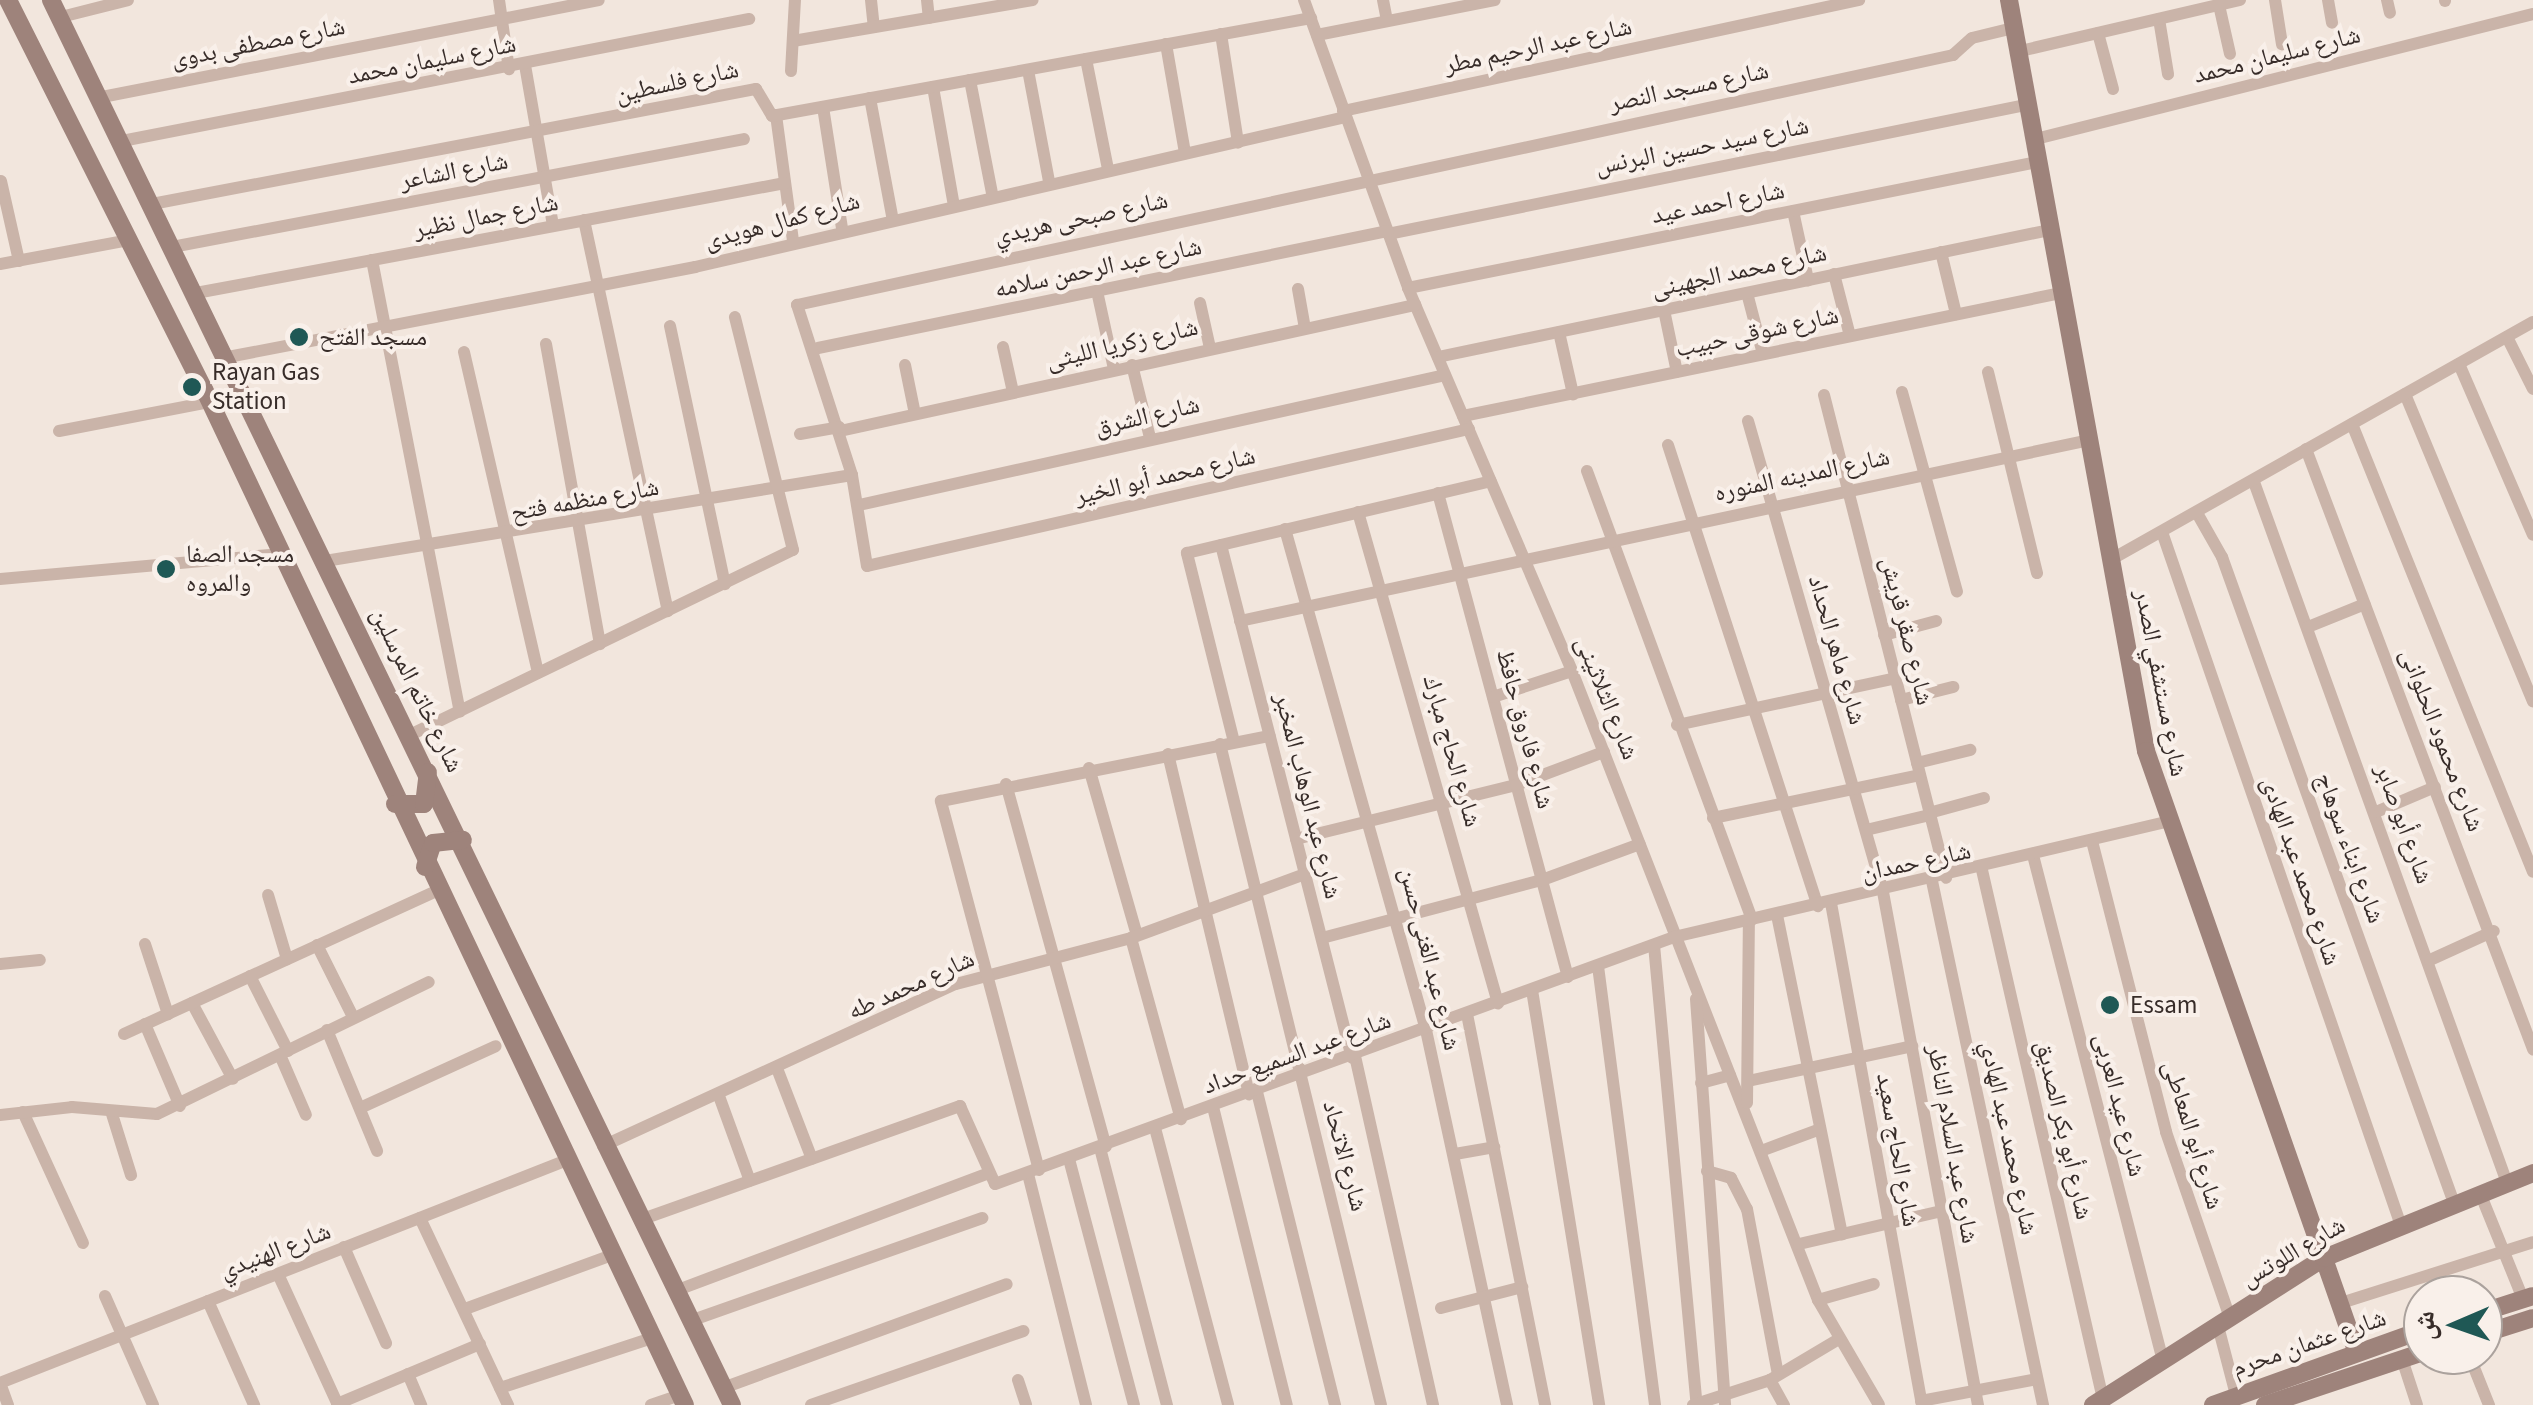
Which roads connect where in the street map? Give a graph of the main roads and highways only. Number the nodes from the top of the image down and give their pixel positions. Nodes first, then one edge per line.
1 (8, 0) edge
2 (51, 0) edge
3 (2009, 0) edge
4 (428, 768) junction
5 (396, 804) junction
6 (462, 840) junction
7 (425, 867) junction
8 (2533, 1173) edge
9 (2324, 1258) junction
10 (2528, 1298) edge
11 (2503, 1306) edge
12 (2533, 1318) edge
13 (2503, 1328) edge
14 (2403, 1336) edge
15 (2356, 1350) junction
16 (2403, 1359) edge
17 (2310, 1396) edge
18 (682, 1400) edge
19 (2098, 1402) edge
20 (732, 1405) edge
21 (2213, 1405) edge
22 (2265, 1405) edge

1 - 5 main road
2 - 4 main road, شارع خاتم المرسلين
3 - 9 main road, شارع مستشفي الصدر
4 - 5 main road
4 - 6 main road, شارع خاتم المرسلين
5 - 7 main road
6 - 7 main road
6 - 20 main road, شارع خاتم المرسلين
7 - 18 main road
8 - 9 main road, شارع اللوتس
9 - 15 main road, شارع مستشفي الصدر
9 - 19 main road, شارع اللوتس
10 - 11 main road
12 - 13 main road
14 - 15 main road, شارع عثمان محرم
15 - 21 main road, شارع عثمان محرم
16 - 17 main road, شارع عثمان محرم
17 - 22 main road, شارع عثمان محرم

